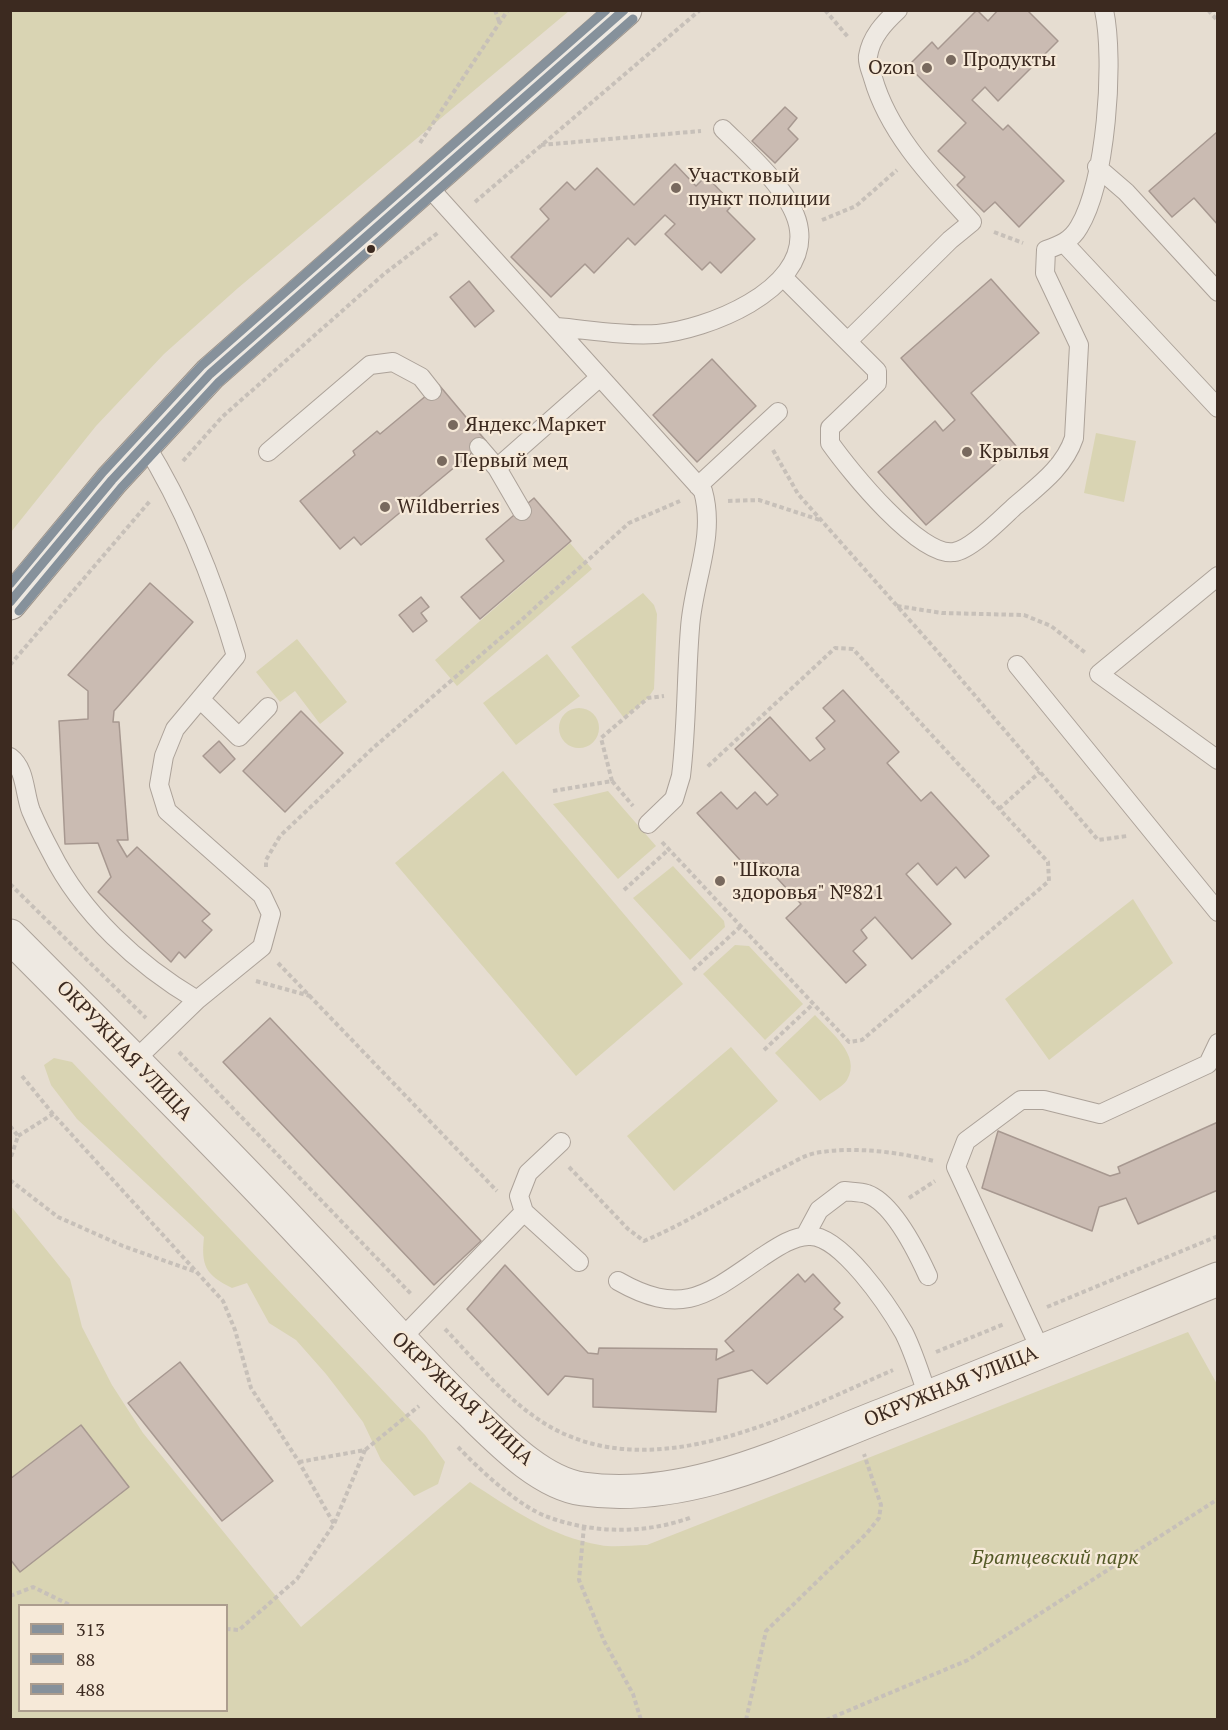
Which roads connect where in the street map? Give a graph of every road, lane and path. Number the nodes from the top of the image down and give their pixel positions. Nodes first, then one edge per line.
1 (495, 10) edge
2 (508, 10) edge
3 (625, 10) edge
4 (700, 10) edge
5 (898, 10) edge
6 (1104, 10) edge
7 (1209, 10) edge
8 (1218, 21) edge
9 (501, 24) junction
10 (723, 129) joint
11 (420, 143) dead end
12 (540, 145) junction
13 (915, 155) junction
14 (1097, 167) junction
15 (426, 184) junction
16 (456, 218) junction
17 (972, 222) junction
18 (799, 229) junction
19 (1064, 243) junction
20 (1046, 250) junction
21 (784, 278) junction
22 (1218, 292) edge
23 (557, 327) junction
24 (849, 340) junction
25 (600, 377) junction
26 (432, 391) dead end
27 (1218, 408) edge
28 (778, 412) dead end
29 (761, 428) junction
30 (145, 444) junction
31 (479, 447) dead end
32 (268, 452) dead end
33 (497, 468) junction
34 (168, 481) junction
35 (702, 491) junction
36 (522, 511) dead end
37 (821, 521) junction
38 (1218, 576) edge
39 (10, 603) edge
40 (896, 605) junction
41 (10, 665) edge
42 (1017, 665) dead end
43 (1106, 668) junction
44 (687, 698) junction
45 (200, 699) junction
46 (268, 707) dead end
47 (10, 757) edge
48 (1218, 760) edge
49 (1040, 772) junction
50 (612, 781) junction
51 (553, 791) dead end
52 (674, 799) junction
53 (999, 809) junction
54 (648, 824) joint
55 (1098, 840) dead end
56 (252, 886) junction
57 (624, 890) dead end
58 (1218, 912) edge
59 (740, 927) junction
60 (10, 936) edge
61 (262, 947) junction
62 (693, 970) dead end
63 (232, 972) junction
64 (311, 996) junction
65 (197, 1000) junction
66 (812, 1005) junction
67 (1218, 1043) edge
68 (764, 1050) dead end
69 (134, 1061) junction
70 (22, 1076) dead end
71 (52, 1114) junction
72 (10, 1126) edge
73 (18, 1136) junction
74 (557, 1146) joint
75 (10, 1160) edge
76 (956, 1167) junction
77 (10, 1180) edge
78 (524, 1212) junction
79 (889, 1212) junction
80 (806, 1236) junction
81 (579, 1262) dead end
82 (197, 1272) junction
83 (928, 1276) dead end
84 (1218, 1279) edge
85 (618, 1281) dead end
86 (399, 1341) junction
87 (1041, 1351) junction
88 (411, 1397) dead end
89 (928, 1397) junction
90 (419, 1406) junction
91 (426, 1414) dead end
92 (456, 1445) dead end
93 (874, 1448) dead end
94 (365, 1450) junction
95 (863, 1452) junction
96 (854, 1456) dead end
97 (299, 1462) junction
98 (1218, 1499) edge
99 (702, 1514) dead end
100 (334, 1524) junction
101 (584, 1526) junction
102 (10, 1596) edge
103 (70, 1604) edge
104 (228, 1629) edge
105 (641, 1719) edge
106 (746, 1719) edge
107 (826, 1719) edge

1 - 9 path
2 - 9 path
3 - 15 street
4 - 12 path
5 - 13 lane
6 - 14 lane
7 - 8 path
9 - 11 path
10 - 12 path
10 - 18 lane
12 - 16 path
13 - 17 lane
13 - 18 path
14 - 19 lane
14 - 22 lane
15 - 16 lane
15 - 30 street
16 - 23 lane
16 - 34 path
17 - 20 path
17 - 24 lane
18 - 21 lane
19 - 20 lane
19 - 27 lane
20 - 24 lane
21 - 23 lane
21 - 24 lane
23 - 25 lane
25 - 33 lane
25 - 35 lane
26 - 32 lane
28 - 29 lane
29 - 35 lane
29 - 37 path
30 - 34 lane
30 - 39 street
31 - 33 lane
33 - 36 lane
34 - 41 path
34 - 45 lane
35 - 37 path
35 - 44 lane
35 - 56 path
37 - 40 path
38 - 43 lane
40 - 43 path
40 - 49 path
42 - 58 lane
43 - 48 lane
44 - 50 path
44 - 52 lane
45 - 46 lane
45 - 56 lane
47 - 65 lane
49 - 53 path
49 - 55 path
50 - 51 path
50 - 54 path
52 - 53 path
52 - 54 lane
53 - 66 path
56 - 61 lane
57 - 59 path
59 - 62 path
59 - 66 path
60 - 69 street, ОКРУЖНАЯ УЛИЦА
61 - 63 lane
61 - 64 path
63 - 64 path
63 - 65 lane
64 - 78 path
65 - 69 lane
66 - 68 path
67 - 76 lane
69 - 86 street, ОКРУЖНАЯ УЛИЦА
70 - 71 path
71 - 73 path
71 - 82 path
72 - 73 path
73 - 75 path
74 - 76 path
74 - 78 lane
76 - 79 path
76 - 87 lane
77 - 82 path
78 - 81 lane
78 - 86 lane
79 - 80 lane
79 - 83 lane
80 - 85 lane
80 - 89 lane
82 - 97 path
84 - 87 street, ОКРУЖНАЯ УЛИЦА
86 - 89 street, ОКРУЖНАЯ УЛИЦА
87 - 89 street, ОКРУЖНАЯ УЛИЦА
88 - 90 path
90 - 91 path
90 - 94 path
92 - 101 path
93 - 95 path
94 - 97 path
94 - 100 path
95 - 96 path
95 - 106 path
97 - 100 path
98 - 107 path
99 - 101 path
100 - 104 path
101 - 105 path
102 - 103 path

